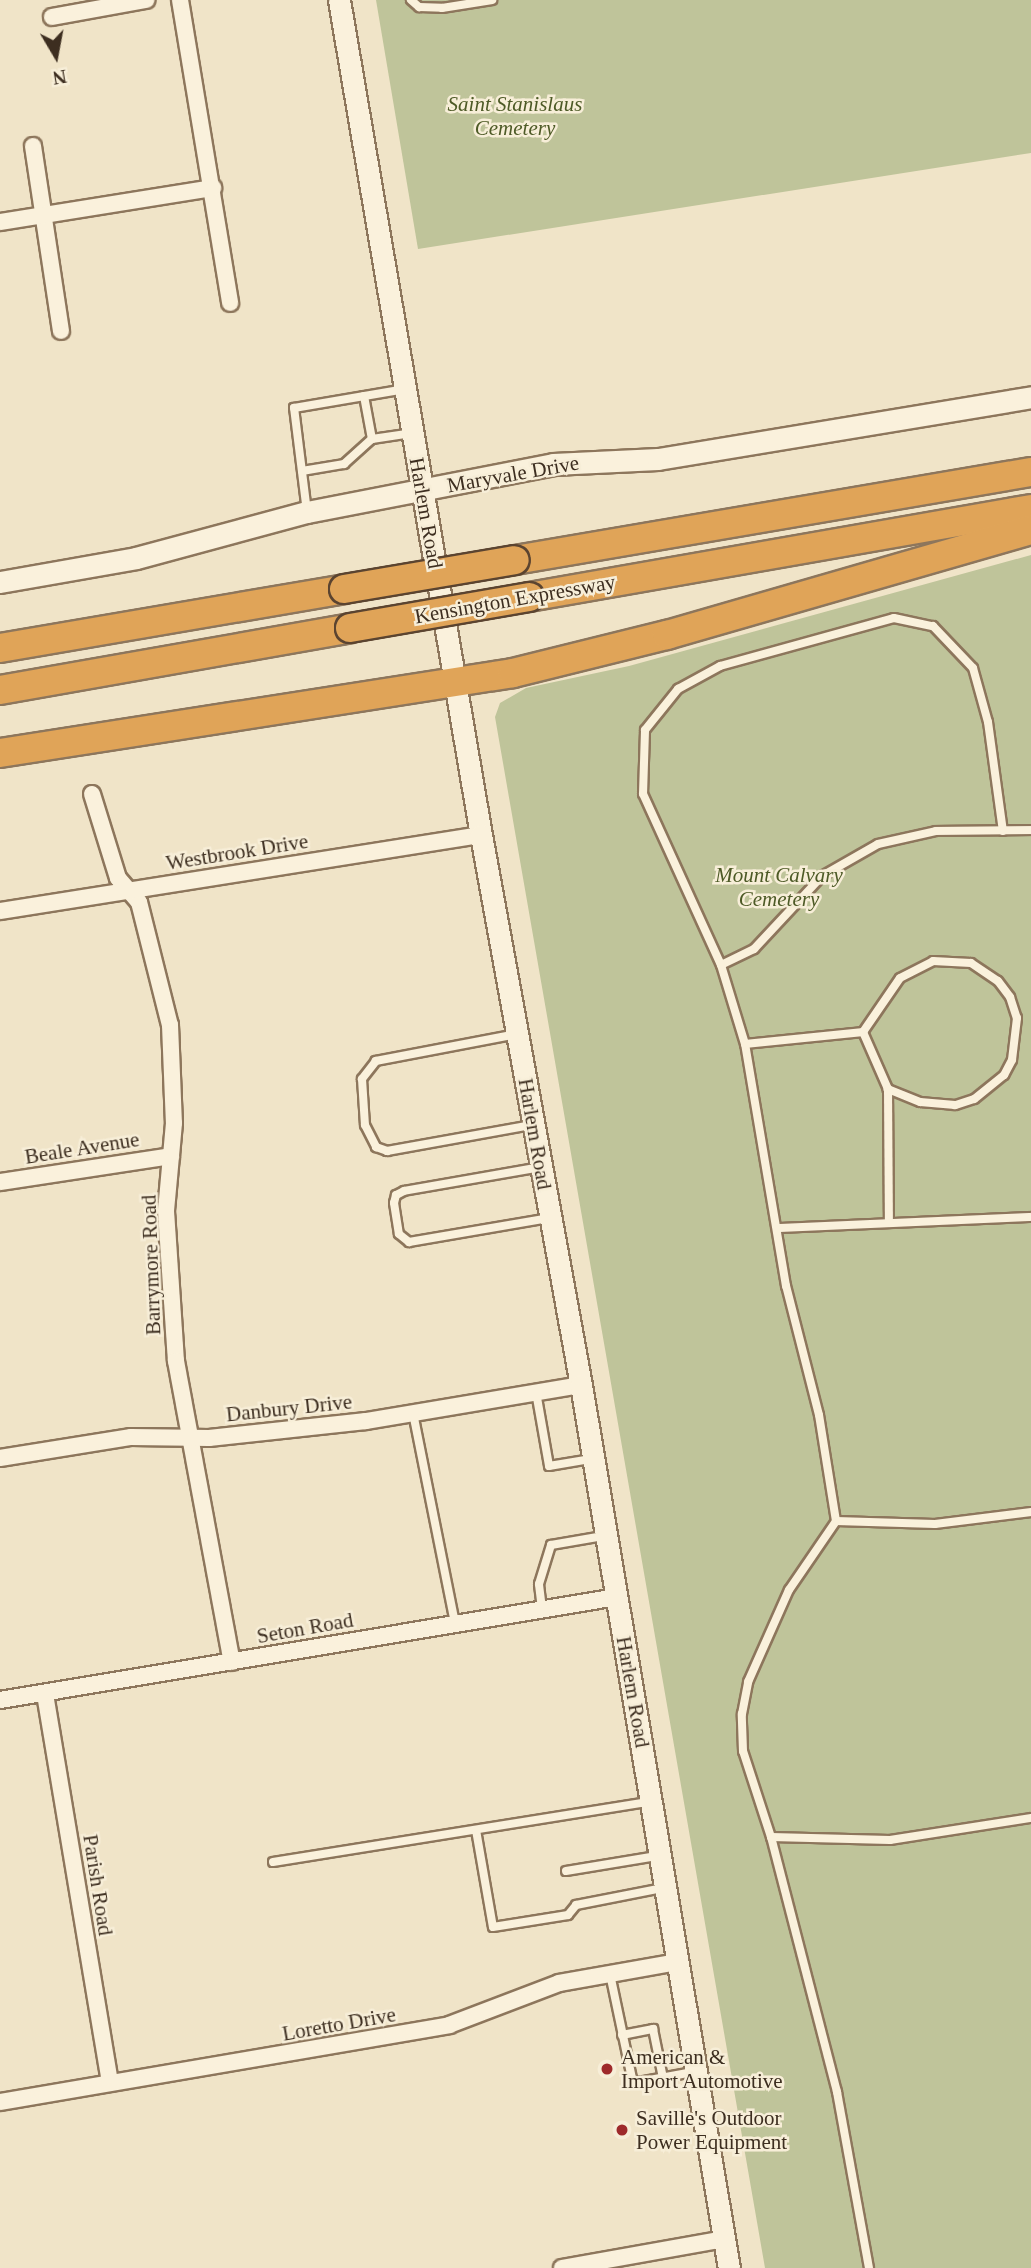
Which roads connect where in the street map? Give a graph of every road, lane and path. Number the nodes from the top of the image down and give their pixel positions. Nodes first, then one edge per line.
1 (146, 0) edge
2 (180, 0) edge
3 (339, 0) edge
4 (411, 0) edge
5 (492, 0) edge
6 (51, 17) dead end
7 (33, 146) dead end
8 (213, 188) junction
9 (42, 214) junction
10 (0, 222) edge
11 (230, 303) dead end
12 (61, 331) dead end
13 (405, 389) junction
14 (364, 396) junction
15 (1031, 397) edge
16 (412, 433) junction
17 (372, 439) junction
18 (302, 471) junction
19 (1031, 472) edge
20 (422, 489) junction
21 (1031, 509) edge
22 (307, 512) junction
23 (1031, 530) edge
24 (0, 582) edge
25 (0, 648) edge
26 (455, 683) junction
27 (0, 690) edge
28 (0, 753) edge
29 (92, 794) dead end
30 (1031, 830) edge
31 (1003, 831) junction
32 (481, 835) junction
33 (131, 890) junction
34 (0, 911) edge
35 (721, 965) junction
36 (863, 1032) junction
37 (517, 1034) junction
38 (745, 1044) junction
39 (888, 1089) junction
40 (534, 1124) junction
41 (171, 1156) junction
42 (541, 1167) junction
43 (0, 1182) edge
44 (551, 1217) junction
45 (1031, 1217) edge
46 (889, 1221) junction
47 (778, 1228) junction
48 (581, 1385) junction
49 (536, 1392) junction
50 (413, 1413) junction
51 (191, 1438) junction
52 (0, 1458) edge
53 (593, 1459) junction
54 (1031, 1512) edge
55 (836, 1521) junction
56 (606, 1535) junction
57 (617, 1597) junction
58 (542, 1609) junction
59 (455, 1625) junction
60 (233, 1662) junction
61 (45, 1693) junction
62 (0, 1700) edge
63 (651, 1802) junction
64 (1031, 1818) edge
65 (476, 1830) junction
66 (771, 1837) junction
67 (660, 1855) junction
68 (272, 1862) dead end
69 (566, 1871) dead end
70 (666, 1888) junction
71 (678, 1962) junction
72 (610, 1974) junction
73 (622, 2035) junction
74 (696, 2072) junction
75 (663, 2078) junction
76 (110, 2084) junction
77 (0, 2102) edge
78 (724, 2239) junction
79 (562, 2268) edge
80 (729, 2268) edge
81 (869, 2268) edge

1 - 6 street
2 - 8 street
3 - 13 main road, Harlem Road
4 - 5 lane
7 - 9 street
8 - 9 street
8 - 11 street
9 - 10 street
9 - 12 street
13 - 14 lane
13 - 16 main road, Harlem Road
14 - 17 lane
14 - 18 lane
15 - 20 main road, Maryvale Drive
16 - 17 lane
16 - 20 main road, Harlem Road
17 - 18 lane
18 - 22 lane
19 - 25 highway, Kensington Expressway, bridge
20 - 22 main road, Maryvale Drive
20 - 26 main road, Harlem Road
21 - 27 highway, Kensington Expressway, bridge
22 - 24 main road, Maryvale Drive
23 - 26 highway
26 - 28 highway
26 - 32 main road, Harlem Road
29 - 33 street, Barrymore Road
30 - 31 lane
31 - 35 lane
31 - 35 lane
32 - 33 street, Westbrook Drive
32 - 37 main road, Harlem Road
33 - 34 street, Westbrook Drive
33 - 41 street, Barrymore Road
35 - 38 lane
36 - 38 lane
36 - 39 lane
36 - 39 lane
37 - 40 main road, Harlem Road
37 - 40 lane
38 - 47 lane
39 - 46 lane
40 - 42 main road, Harlem Road
41 - 43 street, Beale Avenue
41 - 51 street, Barrymore Road
42 - 44 main road, Harlem Road
42 - 44 lane
44 - 48 main road, Harlem Road
45 - 46 lane
46 - 47 lane
47 - 55 lane
48 - 49 street, Danbury Drive
48 - 53 main road, Harlem Road
49 - 50 street, Danbury Drive
49 - 53 lane
50 - 51 street, Danbury Drive
50 - 59 lane
51 - 52 street, Danbury Drive
51 - 60 street, Barrymore Road
53 - 56 main road, Harlem Road
54 - 55 lane
55 - 66 lane
56 - 57 main road, Harlem Road
56 - 58 lane
57 - 58 street, Seton Road
57 - 63 main road, Harlem Road
58 - 59 street, Seton Road
59 - 60 street, Seton Road
60 - 61 street, Seton Road
61 - 62 street, Seton Road
61 - 76 street, Parish Road
63 - 65 lane
63 - 67 main road, Harlem Road
64 - 66 lane
65 - 68 lane
65 - 70 lane
66 - 81 lane
67 - 69 lane
67 - 70 main road, Harlem Road
70 - 71 main road, Harlem Road
71 - 72 street, Loretto Drive
71 - 74 main road, Harlem Road
72 - 73 lane
72 - 76 street, Loretto Drive
73 - 75 lane
73 - 75 lane
74 - 75 lane
74 - 78 main road, Harlem Road
76 - 77 street, Loretto Drive
78 - 79 street
78 - 80 main road, Harlem Road

